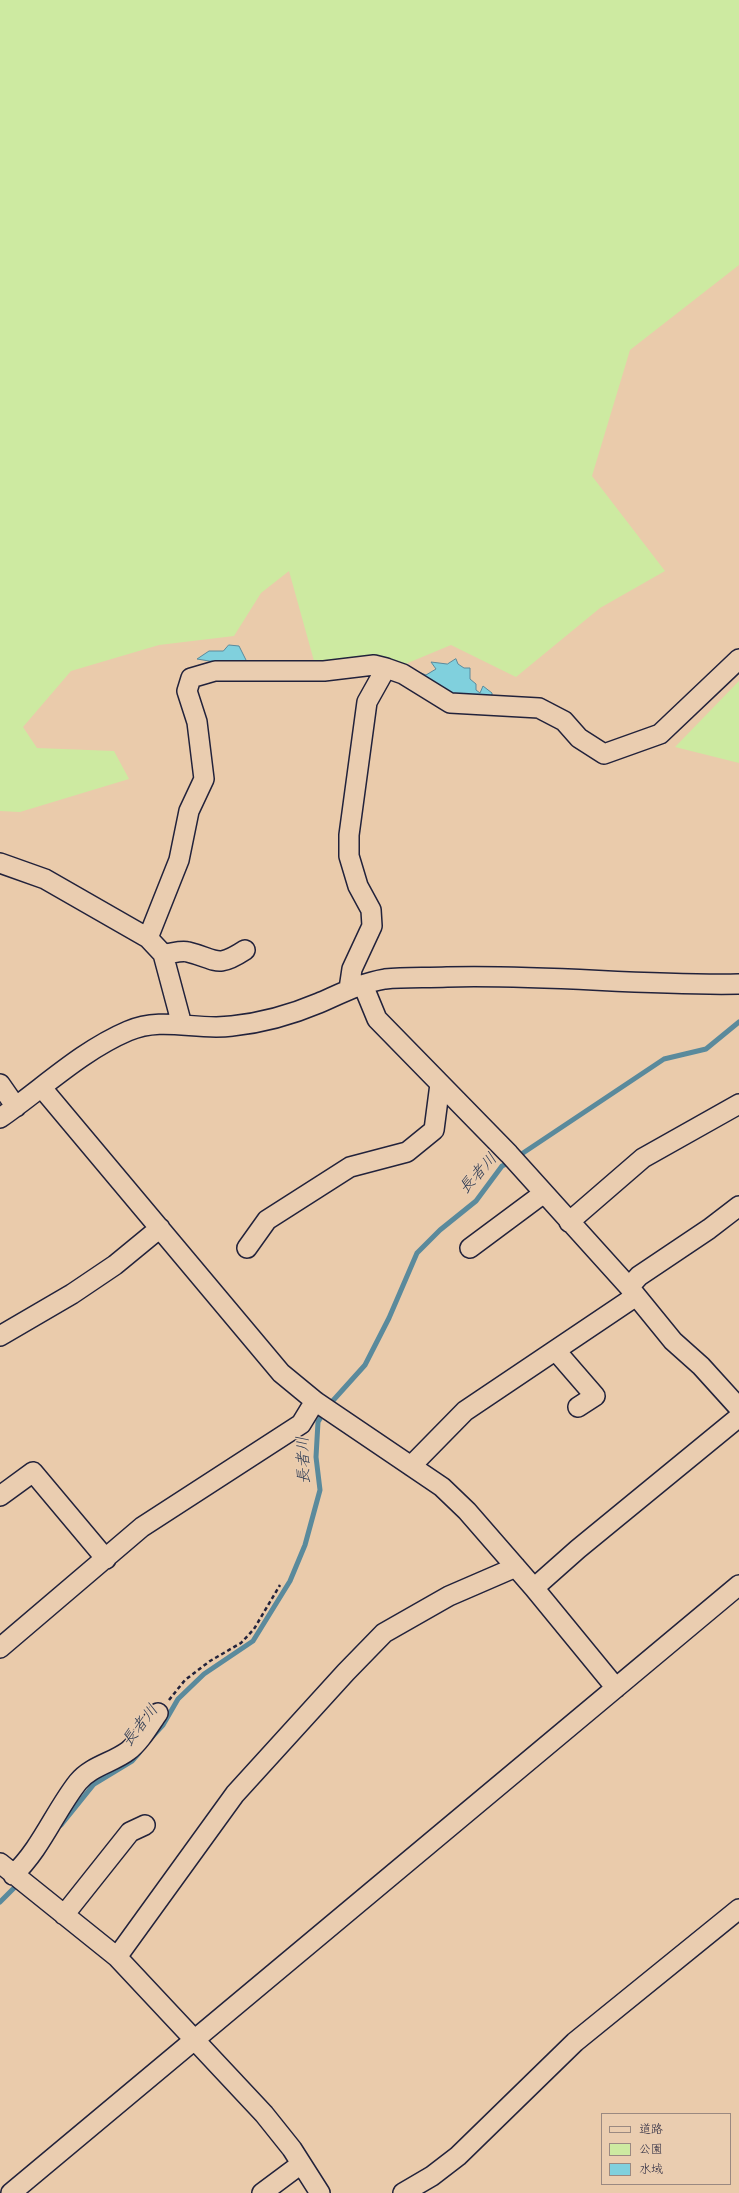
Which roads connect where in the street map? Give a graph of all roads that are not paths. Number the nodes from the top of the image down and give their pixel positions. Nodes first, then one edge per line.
1 (739, 659) edge
2 (386, 668) junction
3 (0, 863) edge
4 (148, 938) junction
5 (245, 950) dead end
6 (163, 954) junction
7 (739, 984) edge
8 (356, 987) junction
9 (182, 1025) junction
10 (0, 1084) edge
11 (440, 1084) junction
12 (42, 1088) junction
13 (739, 1104) edge
14 (16, 1107) junction
15 (0, 1118) edge
16 (544, 1193) junction
17 (739, 1206) edge
18 (569, 1222) junction
19 (160, 1228) junction
20 (247, 1248) dead end
21 (470, 1248) dead end
22 (632, 1292) junction
23 (0, 1336) edge
24 (556, 1351) junction
25 (322, 1406) junction
26 (578, 1407) dead end
27 (739, 1408) edge
28 (739, 1417) edge
29 (411, 1466) junction
30 (0, 1496) edge
31 (106, 1559) junction
32 (516, 1567) junction
33 (739, 1585) edge
34 (534, 1588) junction
35 (0, 1648) edge
36 (616, 1688) junction
37 (158, 1713) road end
38 (145, 1825) dead end
39 (15, 1876) edge
40 (739, 1909) edge
41 (64, 1915) junction
42 (118, 1957) junction
43 (193, 2040) junction
44 (301, 2164) junction
45 (11, 2193) edge
46 (262, 2193) edge
47 (320, 2193) edge
48 (403, 2193) edge

1 - 2 street
2 - 4 street
2 - 8 street
3 - 4 street
4 - 6 street
5 - 6 street
6 - 9 street
7 - 8 street
8 - 9 street
8 - 11 street
9 - 12 street
10 - 14 street
11 - 16 street
11 - 20 street
12 - 14 street
12 - 19 street
13 - 18 street
14 - 15 street
16 - 18 street
16 - 21 street
17 - 22 street
18 - 22 street
19 - 23 street
19 - 25 street
22 - 24 street
22 - 27 street
24 - 26 street
24 - 29 street
25 - 29 street
25 - 31 street
28 - 34 street
29 - 32 street
30 - 31 street
31 - 35 street
32 - 34 street
32 - 42 street
33 - 36 street
34 - 36 street
36 - 43 street
37 - 39 street
38 - 41 street
39 - 41 street
40 - 48 street
41 - 42 street
42 - 43 street
43 - 44 street
43 - 45 street
44 - 46 street
44 - 47 street

